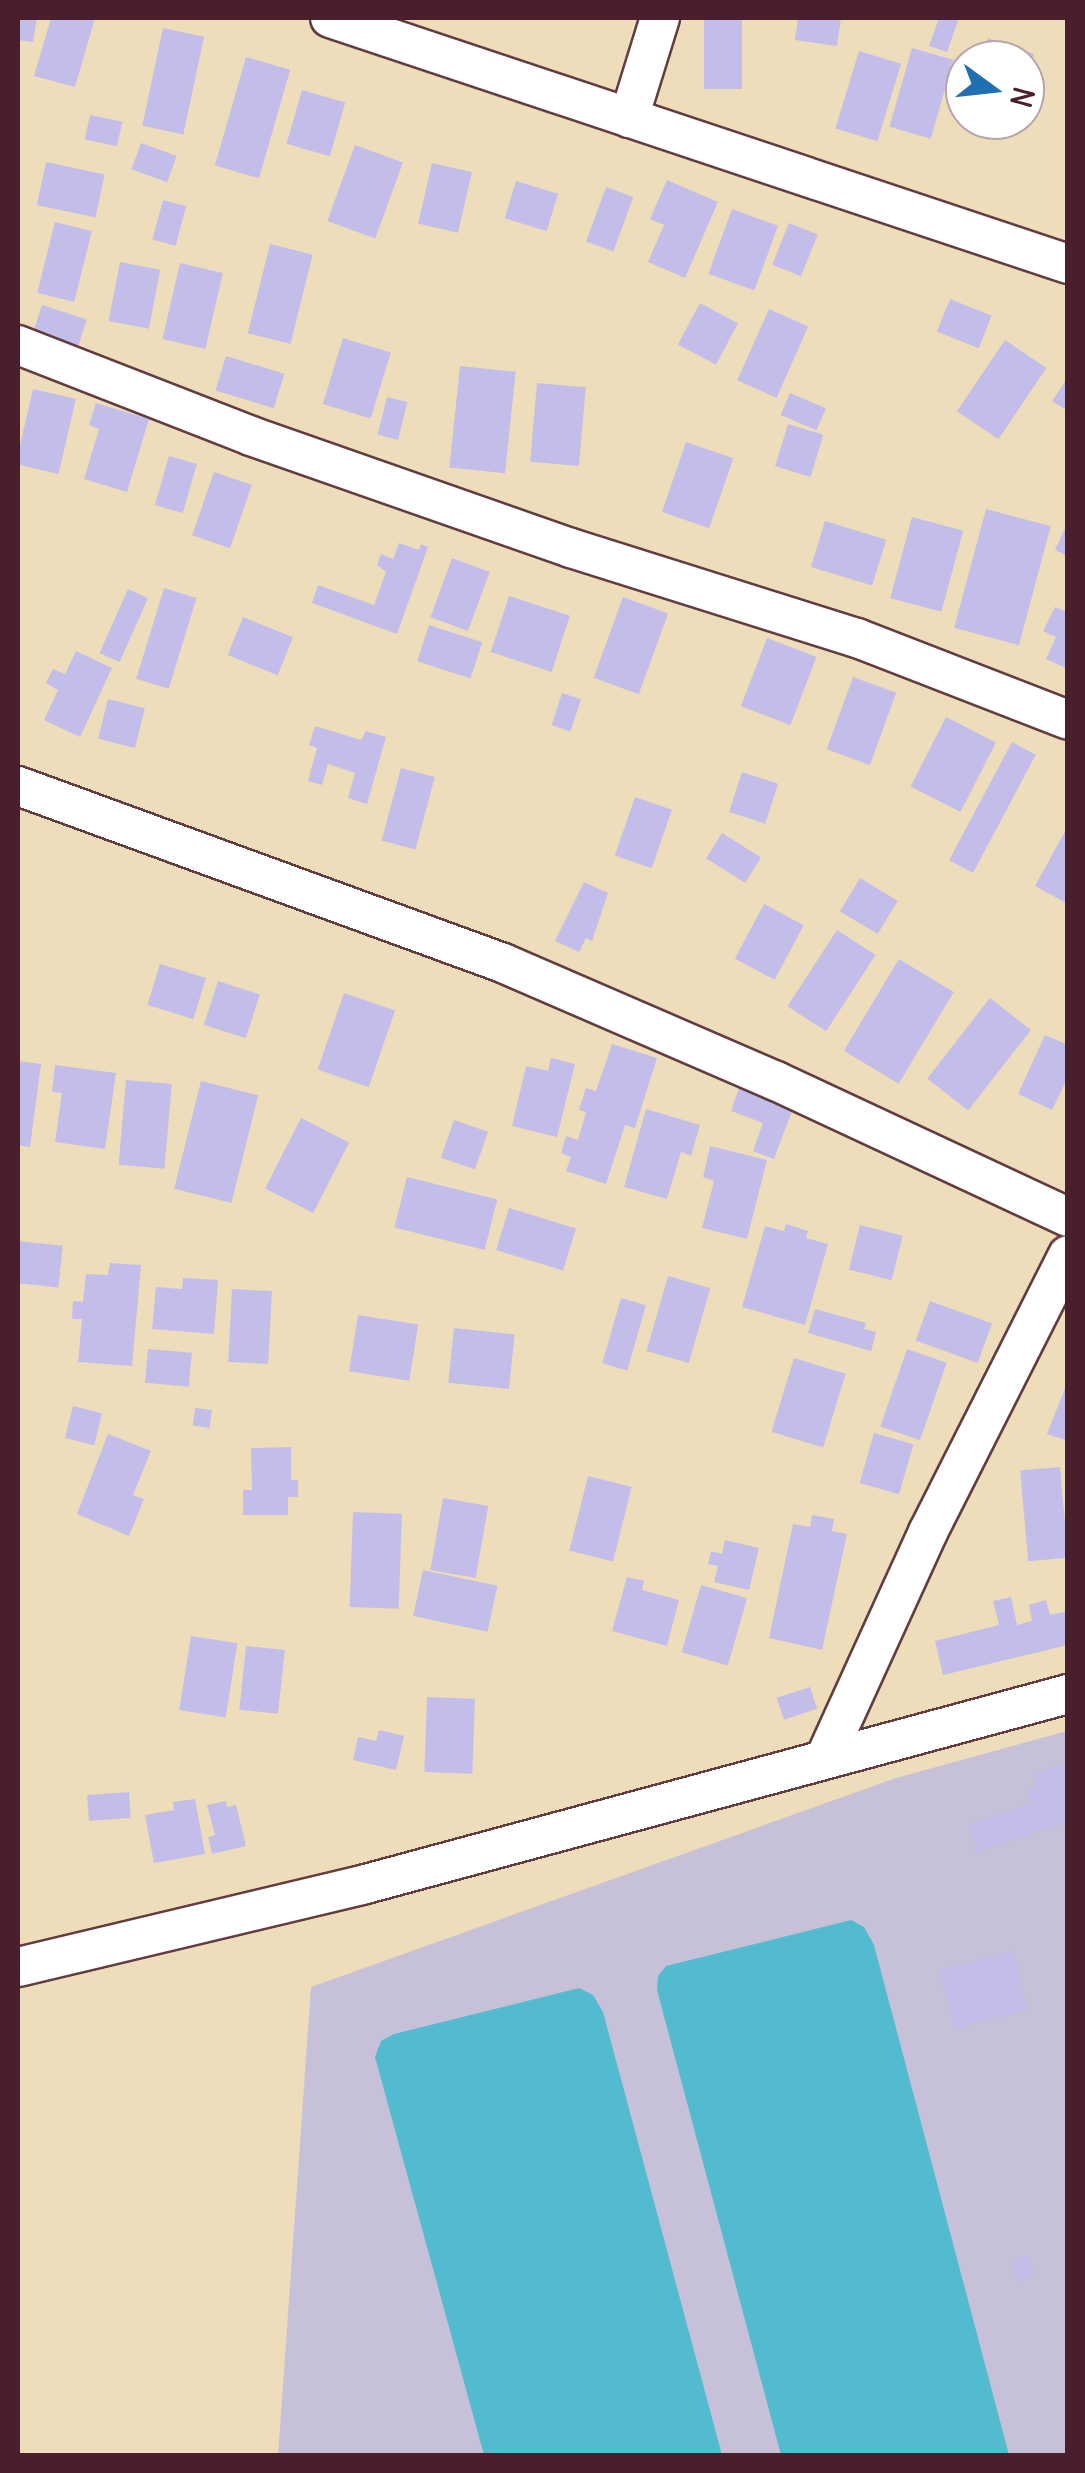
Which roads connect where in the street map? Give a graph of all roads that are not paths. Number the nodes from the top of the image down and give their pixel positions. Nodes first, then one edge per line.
1 (330, 18) edge
2 (660, 18) edge
3 (628, 118) junction
4 (1068, 264) edge
5 (18, 345) edge
6 (1068, 720) edge
7 (18, 786) edge
8 (1068, 1217) edge
9 (1068, 1255) edge
10 (1068, 1694) edge
11 (825, 1758) junction
12 (18, 1967) edge

1 - 3 street
2 - 3 street
3 - 4 street
5 - 6 street
7 - 8 street
9 - 11 street
10 - 11 street
11 - 12 street

